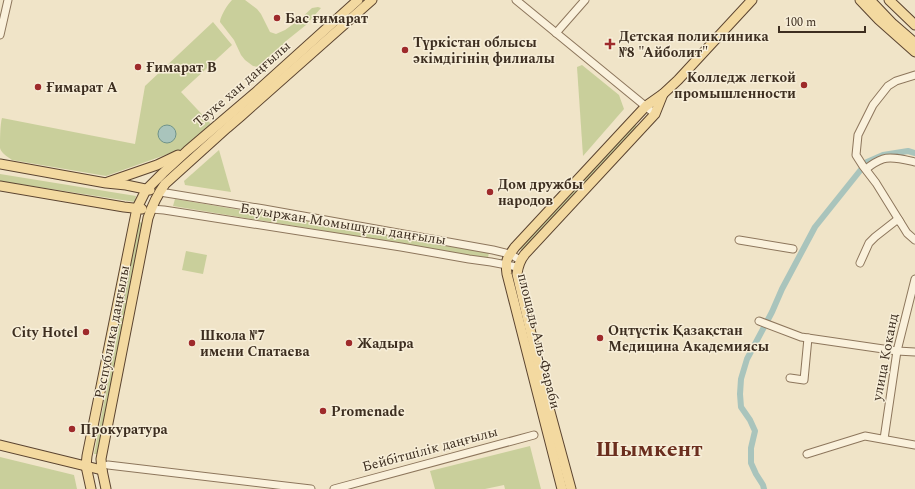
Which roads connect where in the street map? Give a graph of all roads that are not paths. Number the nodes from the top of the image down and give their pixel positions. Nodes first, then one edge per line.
1 (8, 0) edge
2 (358, 0) edge
3 (372, 0) edge
4 (516, 0) edge
5 (584, 0) edge
6 (752, 0) edge
7 (860, 0) edge
8 (870, 0) edge
9 (892, 3) edge
10 (915, 16) edge
11 (893, 24) junction
12 (915, 25) edge
13 (556, 33) junction
14 (0, 35) edge
15 (894, 35) junction
16 (915, 43) edge
17 (915, 52) edge
18 (915, 76) edge
19 (663, 94) junction
20 (646, 106) junction
21 (655, 114) junction
22 (187, 151) junction
23 (0, 156) edge
24 (915, 162) edge
25 (0, 164) edge
26 (11, 166) junction
27 (866, 169) junction
28 (106, 183) junction
29 (0, 186) edge
30 (162, 188) junction
31 (146, 190) junction
32 (135, 208) junction
33 (151, 209) junction
34 (900, 222) junction
35 (739, 240) dead end
36 (915, 240) edge
37 (793, 249) dead end
38 (510, 254) junction
39 (860, 263) dead end
40 (519, 264) junction
41 (506, 265) junction
42 (915, 279) edge
43 (760, 321) dead end
44 (808, 338) junction
45 (896, 351) junction
46 (915, 352) edge
47 (790, 378) dead end
48 (534, 436) dead end
49 (884, 440) junction
50 (0, 445) edge
51 (915, 445) edge
52 (807, 454) dead end
53 (86, 466) junction
54 (105, 467) junction
55 (90, 489) edge
56 (106, 489) edge
57 (311, 489) edge
58 (334, 489) edge
59 (562, 489) edge
60 (571, 489) edge

1 - 14 street
2 - 22 main road, Тәуке хан даңғылы
3 - 30 main road, Тәуке хан даңғылы
4 - 13 street
5 - 13 street
6 - 19 main road
7 - 15 main road
8 - 11 main road
9 - 10 main road
9 - 12 main road
11 - 15 main road
11 - 16 main road
13 - 20 street
15 - 17 main road
18 - 27 street
19 - 20 main road
19 - 21 main road
20 - 21 street
20 - 38 main road
21 - 40 main road
22 - 28 main road
22 - 31 main road, Тәуке хан даңғылы
23 - 26 main road
24 - 27 street
25 - 26 main road
26 - 28 main road
27 - 34 street
28 - 31 main road
29 - 32 main road
30 - 31 main road
30 - 33 main road, Республика даңғылы
30 - 38 street, Бауыржан Момышұлы даңғылы
31 - 32 main road, Республика даңғылы
32 - 33 main road
32 - 53 main road, Республика даңғылы
33 - 41 street, Бауыржан Момышұлы даңғылы
33 - 54 main road, Республика даңғылы
34 - 36 street
34 - 39 street
35 - 37 street
38 - 40 street, площадь Аль-Фараби
38 - 41 main road, площадь Аль-Фараби
40 - 41 street, Бауыржан Момышұлы даңғылы
40 - 60 main road, площадь Аль-Фараби
41 - 59 main road, площадь Аль-Фараби
42 - 45 street, улица Коканд
43 - 44 street
44 - 45 street
44 - 47 street
45 - 46 street
45 - 49 street, улица Коканд
48 - 58 street, Бейбітшілік даңғылы
49 - 51 street
49 - 52 street
50 - 53 main road
53 - 54 main road
53 - 55 main road, Республика даңғылы
54 - 56 main road, Республика даңғылы
54 - 57 street

